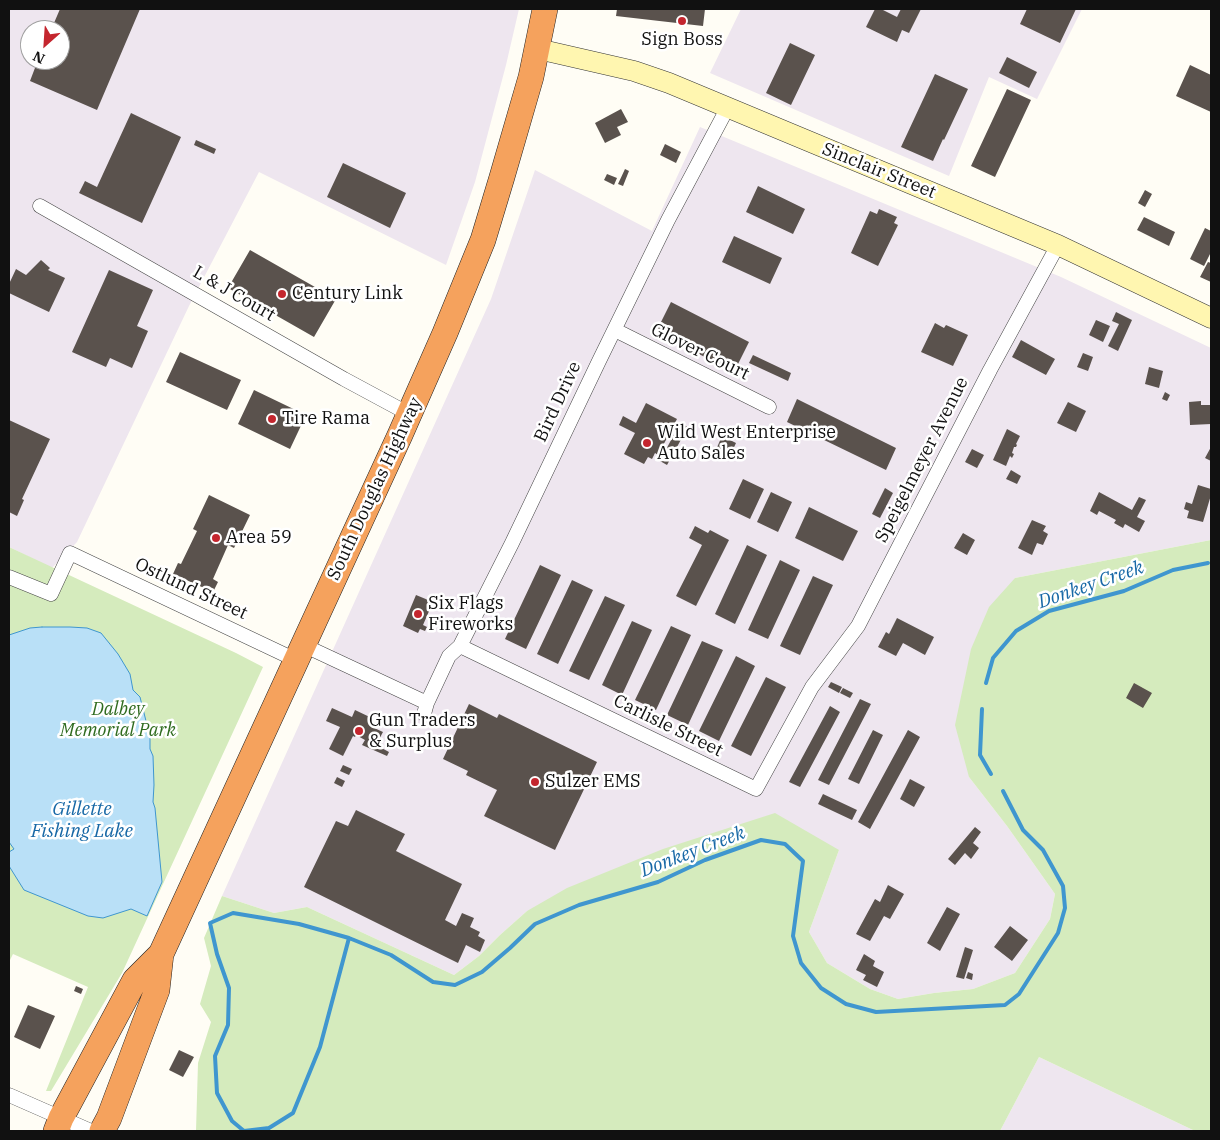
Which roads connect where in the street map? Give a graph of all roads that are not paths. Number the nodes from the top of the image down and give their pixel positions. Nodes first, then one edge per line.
1 (545, 9) edge
2 (538, 49) junction
3 (728, 108) junction
4 (40, 206) dead end
5 (1058, 245) junction
6 (1211, 318) edge
7 (615, 330) junction
8 (769, 407) dead end
9 (409, 414) junction
10 (9, 577) edge
11 (460, 646) junction
12 (299, 653) junction
13 (812, 687) joint
14 (161, 954) junction
15 (9, 1095) edge
16 (59, 1125) edge
17 (91, 1131) edge
18 (102, 1131) edge

1 - 2 highway, South Douglas Highway
2 - 3 street, Sinclair Street
2 - 9 highway, South Douglas Highway
3 - 5 street, Sinclair Street
3 - 7 street, Bird Drive
4 - 9 street, L & J Court
5 - 6 street, Sinclair Street
5 - 13 street, Speigelmeyer Avenue
7 - 8 street, Glover Court
7 - 11 street, Bird Drive
9 - 12 highway, South Douglas Highway
10 - 12 street, Ostlund Street
11 - 12 street, Bird Drive
11 - 13 street, Carlisle Street
12 - 14 highway, South Douglas Highway
14 - 16 highway, South Douglas Highway
14 - 18 highway, South Douglas Highway
15 - 16 street
16 - 17 street

